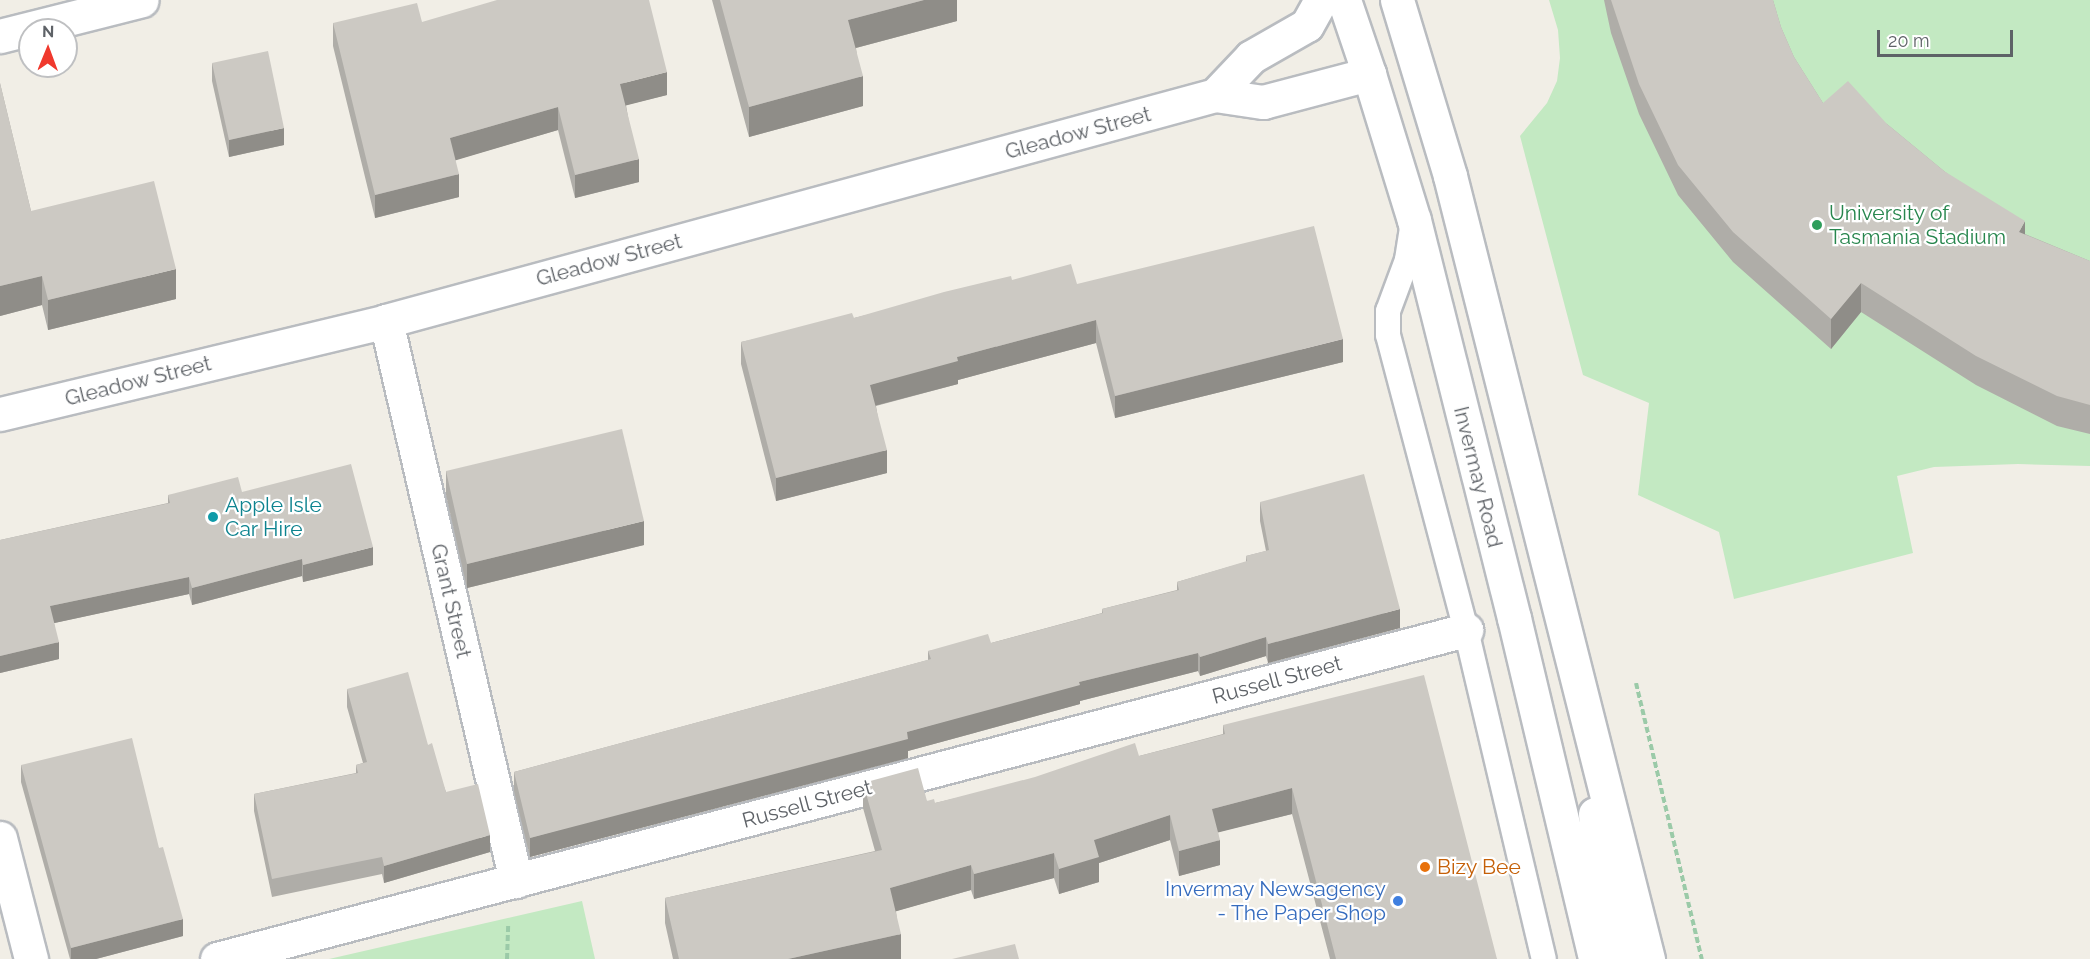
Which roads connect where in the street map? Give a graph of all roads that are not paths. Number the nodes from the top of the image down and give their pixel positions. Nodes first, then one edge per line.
1 (142, 0) edge
2 (1321, 0) edge
3 (1344, 0) edge
4 (1397, 0) edge
5 (0, 36) edge
6 (1413, 56) junction
7 (1370, 74) junction
8 (1215, 95) junction
9 (1414, 220) junction
10 (386, 321) junction
11 (0, 414) edge
12 (1466, 630) junction
13 (1592, 737) junction
14 (0, 838) edge
15 (516, 881) junction
16 (31, 959) edge
17 (218, 959) edge
18 (1544, 959) edge
19 (1595, 959) edge
20 (1614, 959) edge
21 (1648, 959) edge

1 - 5 street
2 - 8 street
3 - 7 street, Invermay Road
4 - 6 street
6 - 7 street, Gleadow Street
6 - 13 street
7 - 8 street, Gleadow Street
7 - 9 street, Invermay Road
8 - 10 street, Gleadow Street
9 - 12 lane
9 - 19 street, Invermay Road
10 - 11 street, Gleadow Street
10 - 15 street, Grant Street
12 - 15 street, Russell Street
12 - 18 lane
13 - 20 street
13 - 21 street
14 - 16 street
15 - 17 street, Russell Street

